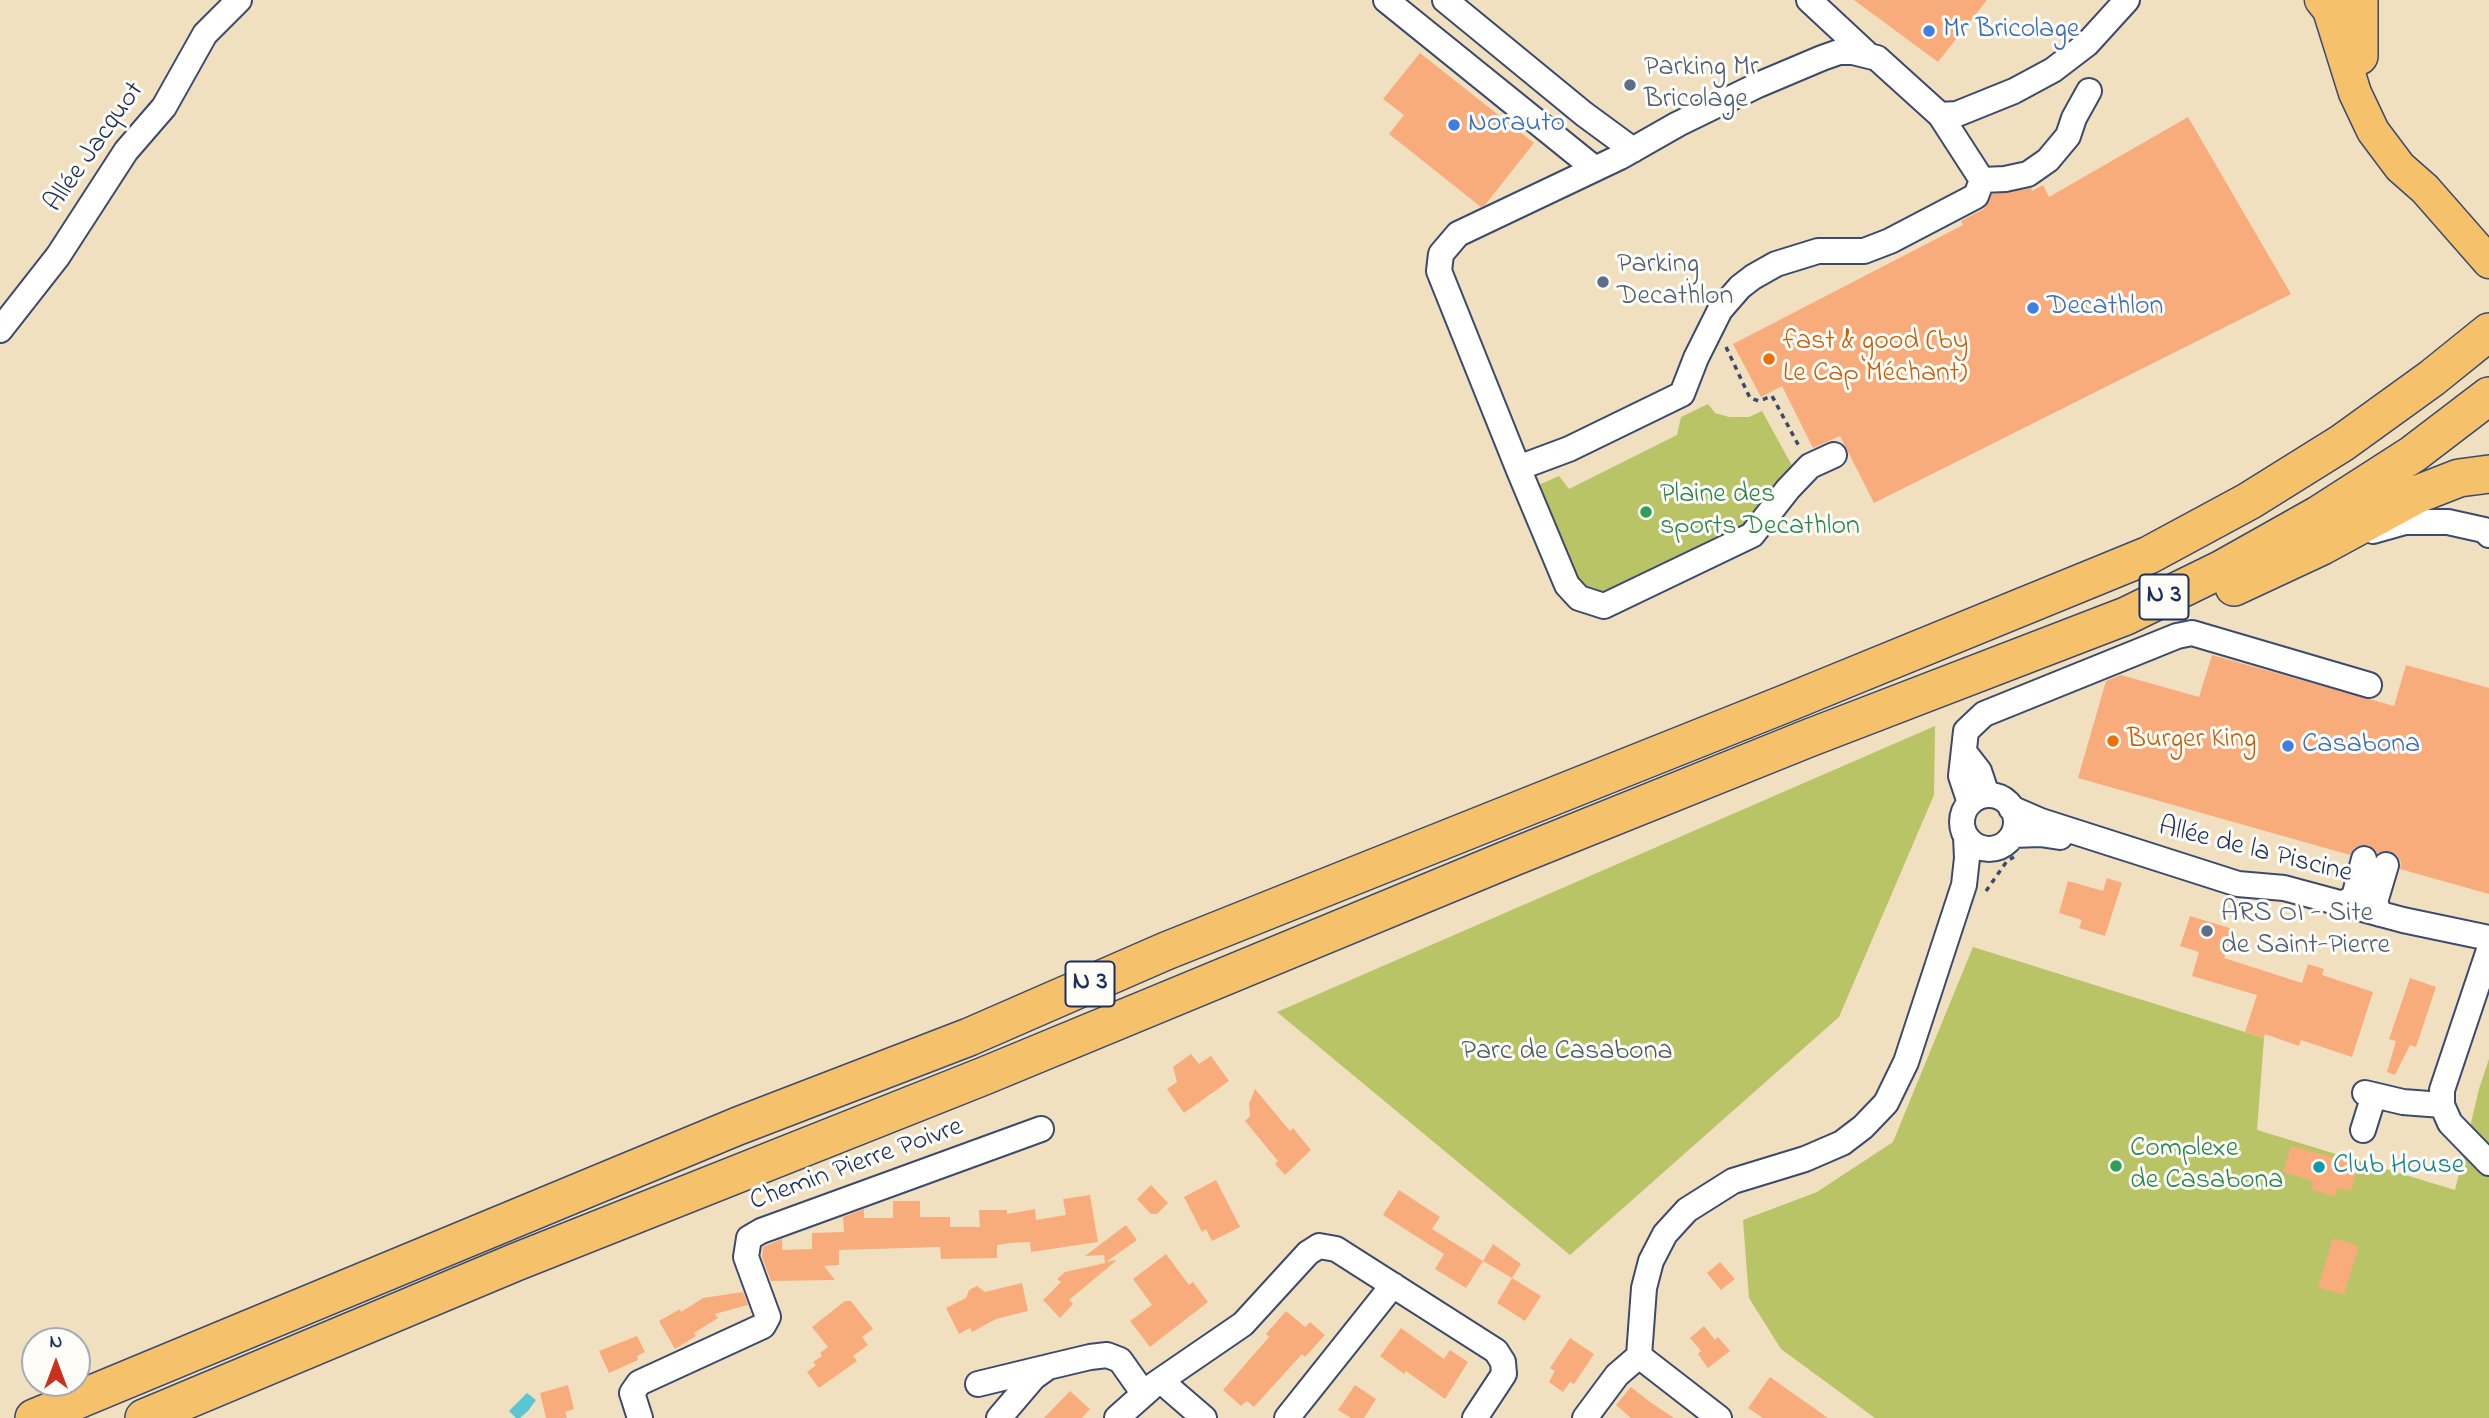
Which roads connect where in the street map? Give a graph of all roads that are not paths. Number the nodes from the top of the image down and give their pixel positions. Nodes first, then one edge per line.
1 (239, 0) edge
2 (1385, 0) edge
3 (1445, 0) edge
4 (1809, 0) edge
5 (2127, 0) edge
6 (2321, 0) edge
7 (2338, 0) edge
8 (2359, 0) edge
9 (1866, 53) junction
10 (2359, 56) junction
11 (2089, 91) dead end
12 (1940, 115) junction
13 (1633, 150) junction
14 (1594, 168) junction
15 (1982, 180) junction
16 (2425, 189) junction
17 (2489, 262) edge
18 (0, 330) edge
19 (2489, 332) edge
20 (2489, 396) edge
21 (1834, 455) dead end
22 (1518, 468) junction
23 (2489, 474) edge
24 (2487, 532) edge
25 (2322, 546) junction
26 (2369, 685) dead end
27 (1809, 738) junction
28 (1979, 799) junction
29 (2011, 808) junction
30 (2013, 835) junction
31 (1966, 837) junction
32 (1990, 849) junction
33 (1974, 892) junction
34 (2341, 905) junction
35 (2380, 914) junction
36 (2488, 949) edge
37 (2442, 1105) junction
38 (1041, 1129) dead end
39 (2363, 1130) dead end
40 (2489, 1163) edge
41 (1393, 1285) junction
42 (1639, 1356) junction
43 (1048, 1367) junction
44 (978, 1384) dead end
45 (1152, 1387) junction
46 (34, 1418) edge
47 (144, 1418) edge
48 (640, 1418) edge
49 (999, 1418) edge
50 (1117, 1418) edge
51 (1204, 1418) edge
52 (1287, 1418) edge
53 (1475, 1418) edge
54 (1586, 1418) edge
55 (1718, 1418) edge

1 - 18 street, Allée Jacquot
2 - 14 street
3 - 13 street
4 - 9 street
5 - 12 street
6 - 16 main road
7 - 10 main road
8 - 10 highway
9 - 12 street
9 - 13 street
10 - 16 main road
11 - 15 street
12 - 15 street
13 - 14 street
14 - 22 street
15 - 22 street
16 - 17 main road
19 - 46 highway, N 3
20 - 27 highway, N 3
21 - 22 street
23 - 25 highway, N 3
24 - 25 street
25 - 27 highway, N 3
26 - 28 street
27 - 47 highway, N 3
28 - 29 street
28 - 31 street
29 - 30 street
29 - 34 street, Allée de la Piscine
30 - 32 street
30 - 36 street, Allée de la Piscine
31 - 32 street
31 - 33 street
32 - 33 street
33 - 42 street
34 - 35 street, Allée de la Piscine
34 - 35 street
35 - 36 street, Allée de la Piscine
36 - 37 street
37 - 39 street
37 - 40 street
38 - 48 street, Chemin Pierre Poivre
41 - 45 street
41 - 52 street
41 - 53 street
42 - 54 street
42 - 55 street
43 - 44 street
43 - 45 street
43 - 49 street
45 - 50 street
45 - 51 street

